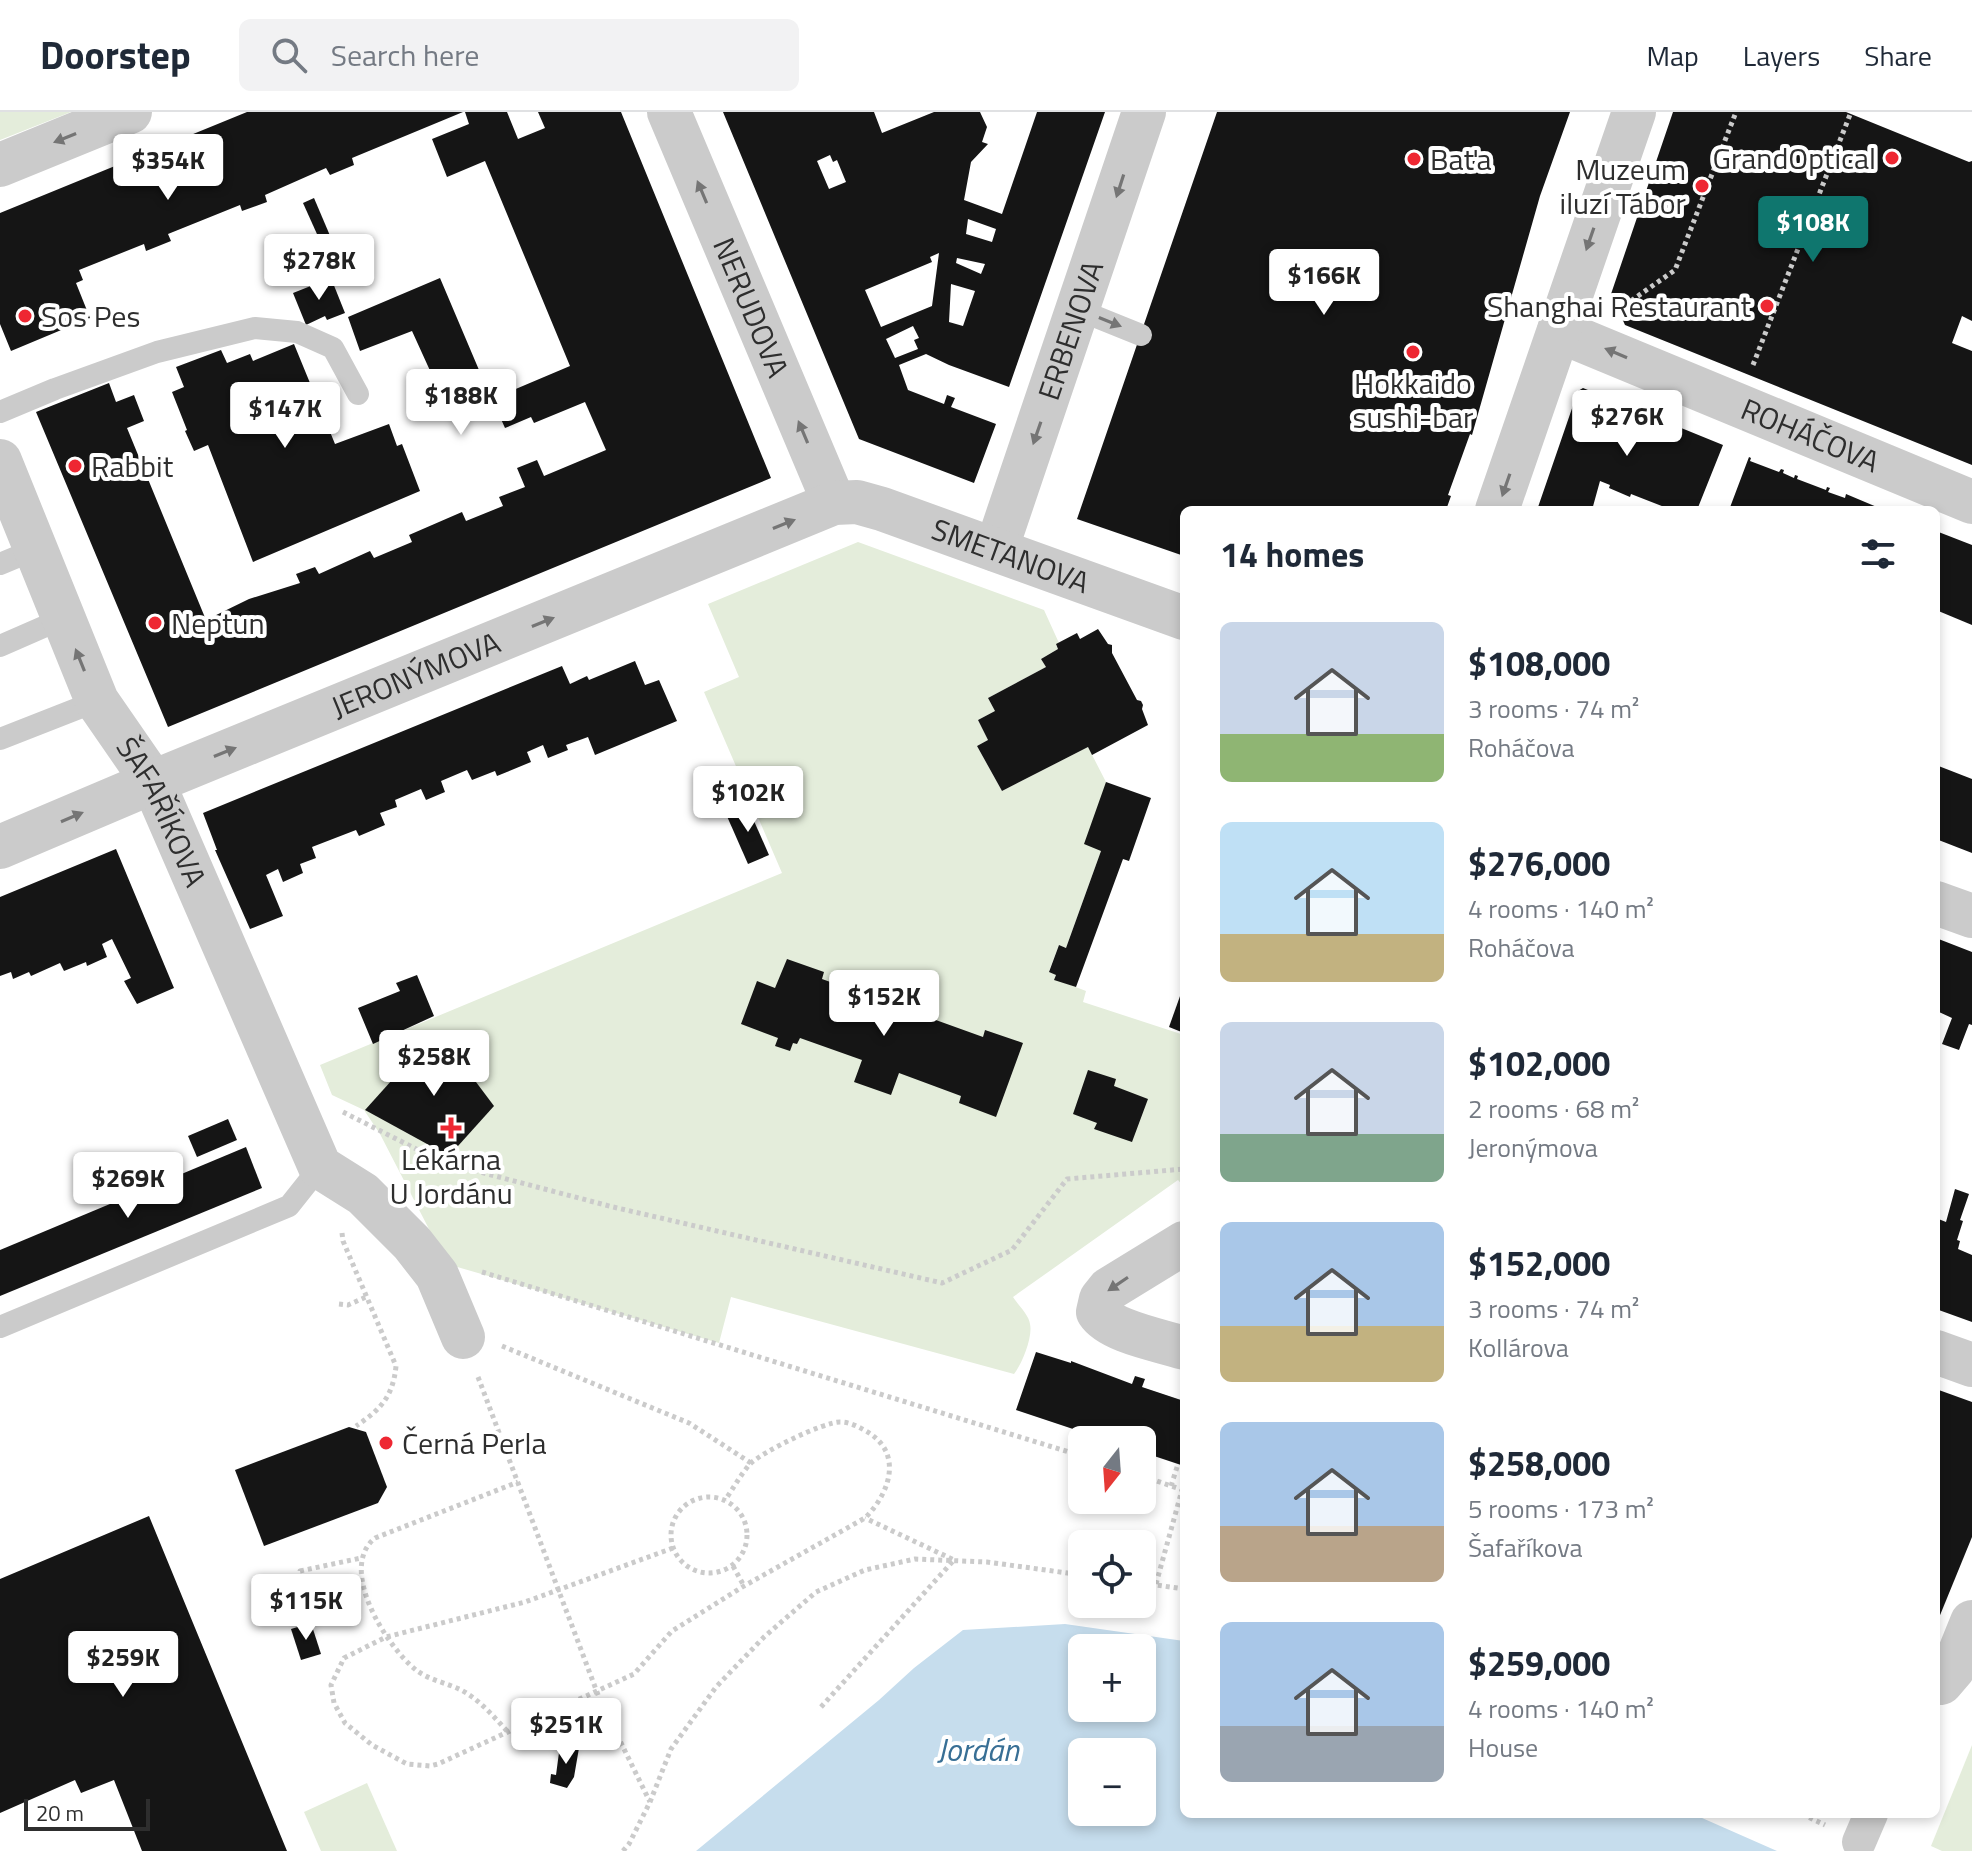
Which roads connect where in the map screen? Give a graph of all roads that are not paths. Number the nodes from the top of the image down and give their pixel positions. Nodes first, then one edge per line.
1 (130, 112) edge
2 (669, 112) edge
3 (1144, 112) edge
4 (1634, 112) edge
5 (0, 165) edge
6 (1079, 310) junction
7 (1559, 331) junction
8 (1141, 335) dead end
9 (358, 394) dead end
10 (0, 412) edge
11 (2, 472) edge
12 (1972, 502) edge
13 (834, 503) junction
14 (1498, 506) edge
15 (996, 550) junction
16 (18, 556) edge
17 (1180, 617) edge
18 (64, 618) junction
19 (0, 646) edge
20 (97, 701) junction
21 (0, 739) edge
22 (153, 782) junction
23 (0, 847) edge
24 (1940, 904) edge
25 (1972, 916) edge
26 (320, 1167) junction
27 (1180, 1245) edge
28 (0, 1327) edge
29 (463, 1337) road end
30 (1180, 1347) edge
31 (1940, 1353) edge
32 (1972, 1365) edge
33 (1972, 1622) edge
34 (1940, 1683) edge

1 -> 5 street
13 -> 2 street, NERUDOVA
3 -> 6 street, ERBENOVA
4 -> 7 street
6 -> 8 lane
6 -> 15 street, ERBENOVA
12 -> 7 street, ROHÁČOVA
7 -> 14 street
9 - 10 lane
11 - 16 street, ŠAFAŘÍKOVA
13 - 15 street, SMETANOVA
22 -> 13 street, JERONÝMOVA
15 - 17 street, SMETANOVA
16 - 18 street, ŠAFAŘÍKOVA
18 - 19 lane
20 -> 18 street, ŠAFAŘÍKOVA
20 - 21 lane
20 - 22 street, ŠAFAŘÍKOVA
23 -> 22 street, JERONÝMOVA
22 - 26 street, ŠAFAŘÍKOVA
24 - 25 street
26 - 28 lane
26 - 29 street
27 -> 30 street
31 - 32 street
33 - 34 street

